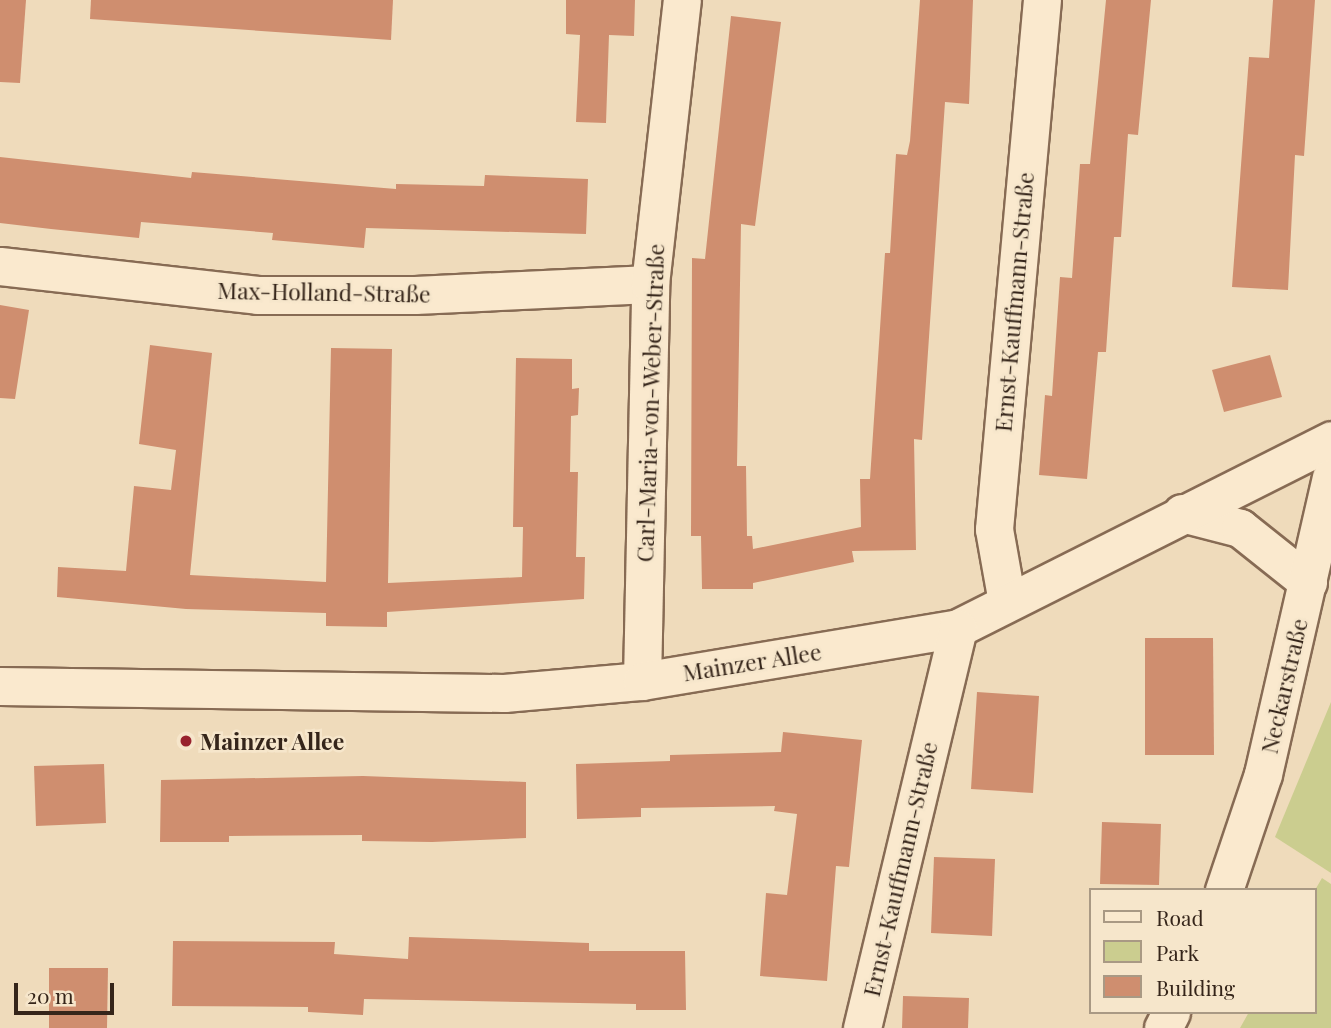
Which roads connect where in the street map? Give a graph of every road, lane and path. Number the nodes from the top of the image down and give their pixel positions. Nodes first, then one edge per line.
1 (682, 0) edge
2 (1042, 0) edge
3 (0, 266) edge
4 (650, 284) junction
5 (1331, 440) edge
6 (1331, 478) edge
7 (1182, 513) junction
8 (1308, 582) junction
9 (1007, 602) junction
10 (958, 628) junction
11 (642, 681) junction
12 (0, 686) edge
13 (1225, 888) edge
14 (862, 1028) edge

1 - 4 street, Carl-Maria-von-Weber-Straße
2 - 9 street, Ernst-Kauffmann-Straße
3 - 4 street, Max-Holland-Straße
4 - 11 street, Carl-Maria-von-Weber-Straße
5 - 7 street, Mainzer Allee
6 - 8 street, Neckarstraße
7 - 8 street
7 - 9 street, Mainzer Allee
8 - 13 street, Neckarstraße
9 - 10 street, Mainzer Allee
10 - 11 street, Mainzer Allee
10 - 14 street, Ernst-Kauffmann-Straße
11 - 12 street, Mainzer Allee

